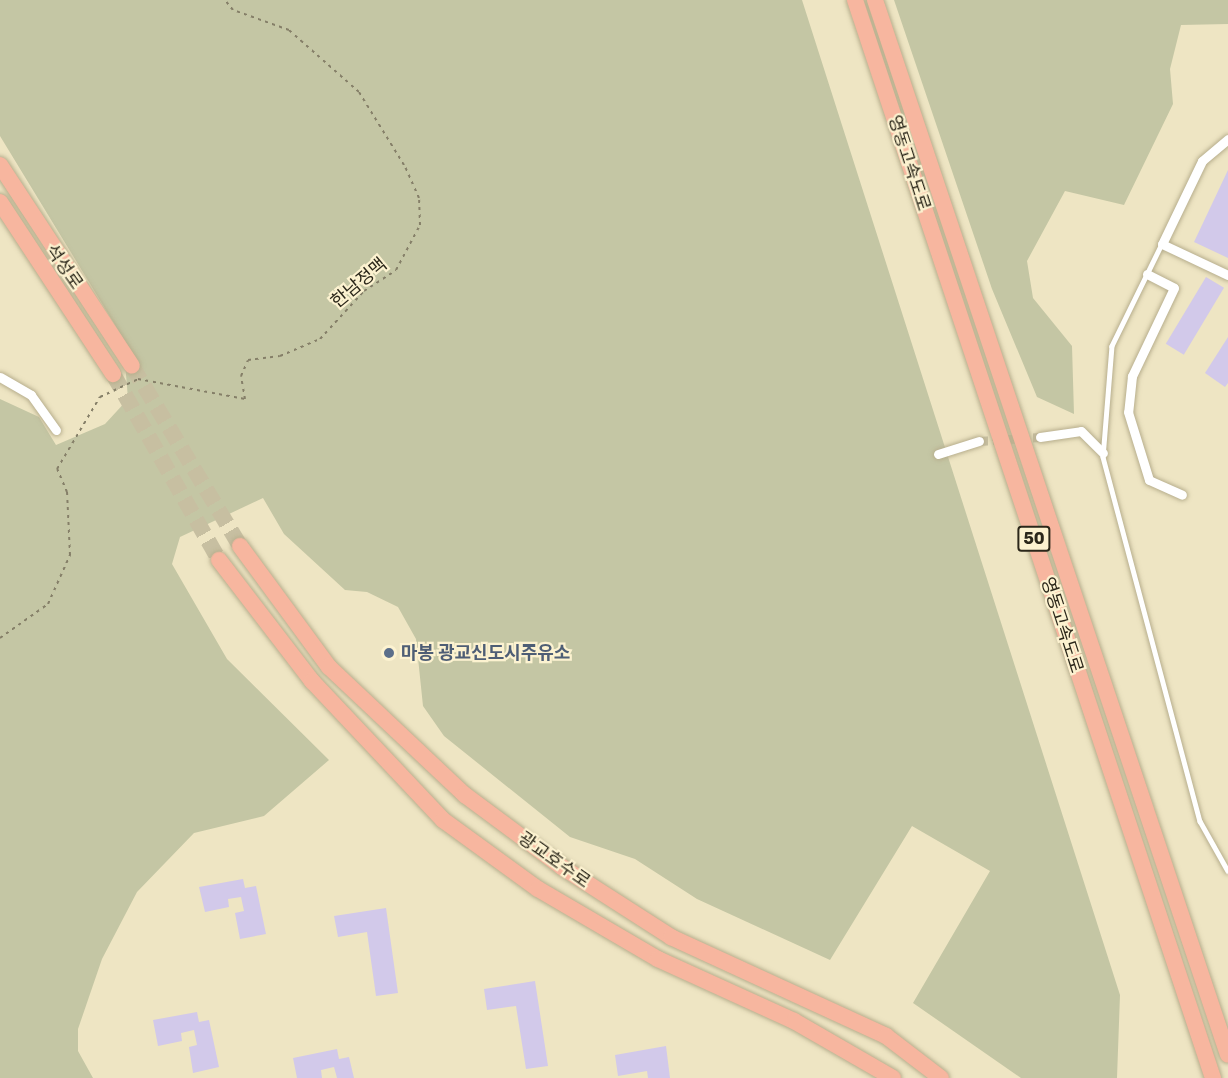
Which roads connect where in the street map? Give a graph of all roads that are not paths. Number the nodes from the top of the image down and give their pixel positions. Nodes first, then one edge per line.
1 (855, 0) edge
2 (875, 0) edge
3 (1228, 139) edge
4 (0, 165) edge
5 (0, 202) edge
6 (1162, 244) junction
7 (1147, 274) junction
8 (1228, 275) edge
9 (132, 366) tunnel mouth
10 (113, 374) tunnel mouth
11 (0, 377) edge
12 (56, 430) dead end
13 (1040, 437) tunnel mouth
14 (979, 441) tunnel mouth
15 (1103, 453) junction
16 (938, 454) dead end
17 (1182, 495) dead end
18 (240, 546) tunnel mouth
19 (219, 560) tunnel mouth
20 (1228, 871) edge
21 (1228, 1054) edge
22 (936, 1074) edge
23 (893, 1078) edge
24 (951, 1078) edge
25 (1213, 1078) edge

1 - 25 highway, 영동고속도로 / 50
2 - 21 highway, 영동고속도로 / 50
3 - 6 street
4 - 9 highway, 석성로
5 - 10 highway, 석성로
6 - 7 lane
6 - 8 street
7 - 15 lane
7 - 17 street
11 - 12 street
13 - 15 street
14 - 16 street
15 - 20 lane
18 - 22 highway, 광교호수로
19 - 23 highway, 광교호수로
22 - 24 highway, 광교호수로

